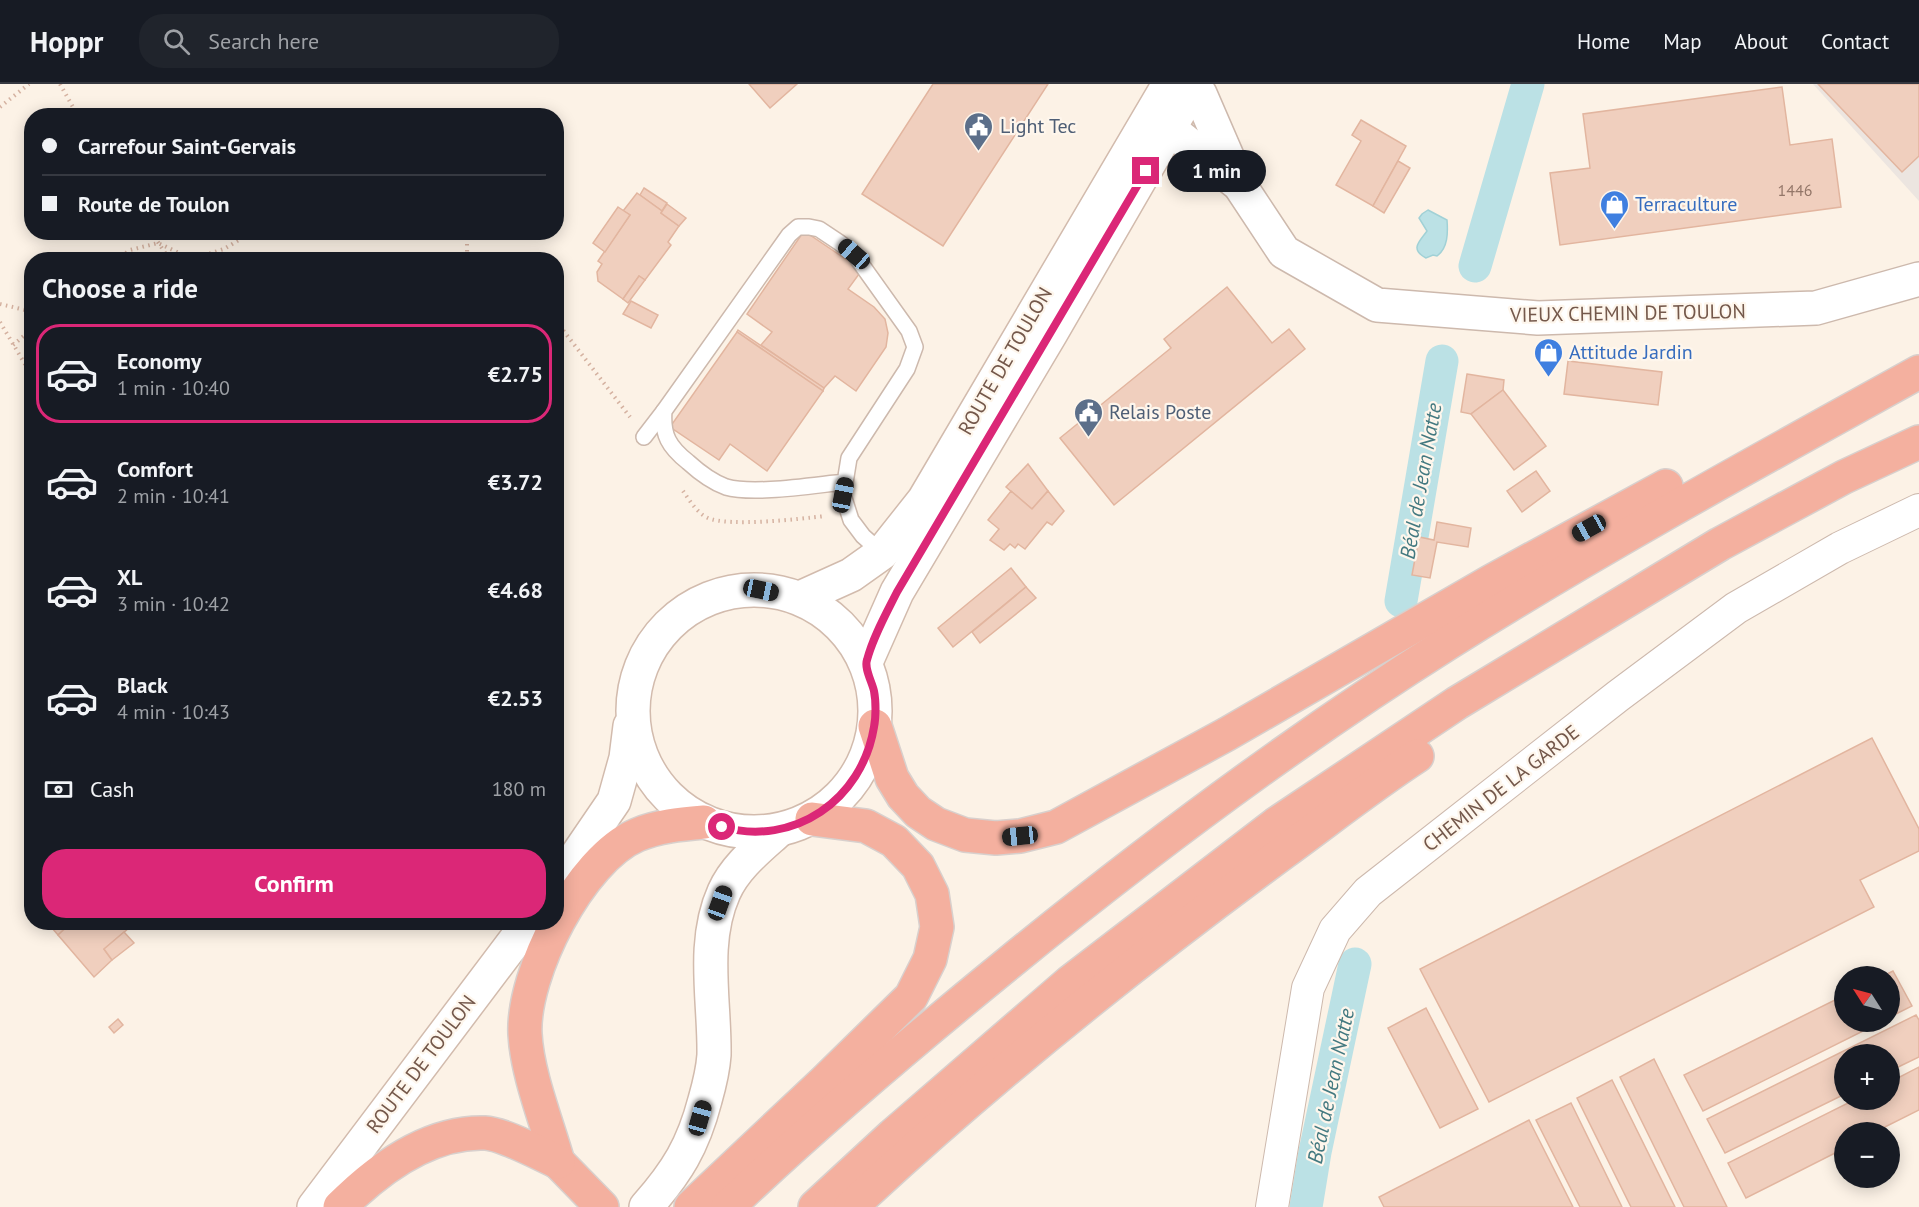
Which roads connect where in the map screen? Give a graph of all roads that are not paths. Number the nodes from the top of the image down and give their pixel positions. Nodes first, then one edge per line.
1 (1182, 87) edge
2 (1158, 125) junction
3 (1239, 184) junction
4 (1919, 279) edge
5 (1919, 372) edge
6 (664, 411) junction
7 (644, 437) dead end
8 (1919, 442) edge
9 (845, 482) junction
10 (1919, 510) edge
11 (1720, 544) junction
12 (882, 553) junction
13 (800, 598) junction
14 (866, 662) junction
15 (632, 710) junction
16 (875, 726) junction
17 (812, 819) junction
18 (704, 822) junction
19 (778, 831) junction
20 (564, 874) edge
21 (564, 912) edge
22 (523, 930) edge
23 (530, 930) edge
24 (553, 930) edge
25 (558, 1162) junction
26 (314, 1207) edge
27 (340, 1207) edge
28 (602, 1207) edge
29 (646, 1207) edge
30 (691, 1207) edge
31 (728, 1207) edge
32 (815, 1207) edge
33 (851, 1207) edge
34 (1272, 1207) edge

1 - 2 main road, ROUTE DE TOULON
1 - 3 main road
2 - 3 main road
2 - 12 main road, ROUTE DE TOULON
2 - 14 main road, ROUTE DE TOULON
3 - 4 main road, VIEUX CHEMIN DE TOULON
5 - 16 highway
5 - 31 highway
6 - 7 lane
6 - 9 lane
6 - 9 lane
8 - 11 highway
9 - 12 lane
10 - 34 street, CHEMIN DE LA GARDE
11 - 32 highway
11 - 33 highway
12 - 13 main road, ROUTE DE TOULON
13 - 14 main road
13 - 15 main road
14 - 16 main road
15 - 18 main road
15 - 20 main road
16 - 17 main road
17 - 19 main road
17 - 30 highway
18 - 19 main road
18 - 21 highway
19 - 29 main road
22 - 26 main road, ROUTE DE TOULON
23 - 25 highway
24 - 25 highway
25 - 27 highway
25 - 28 highway

